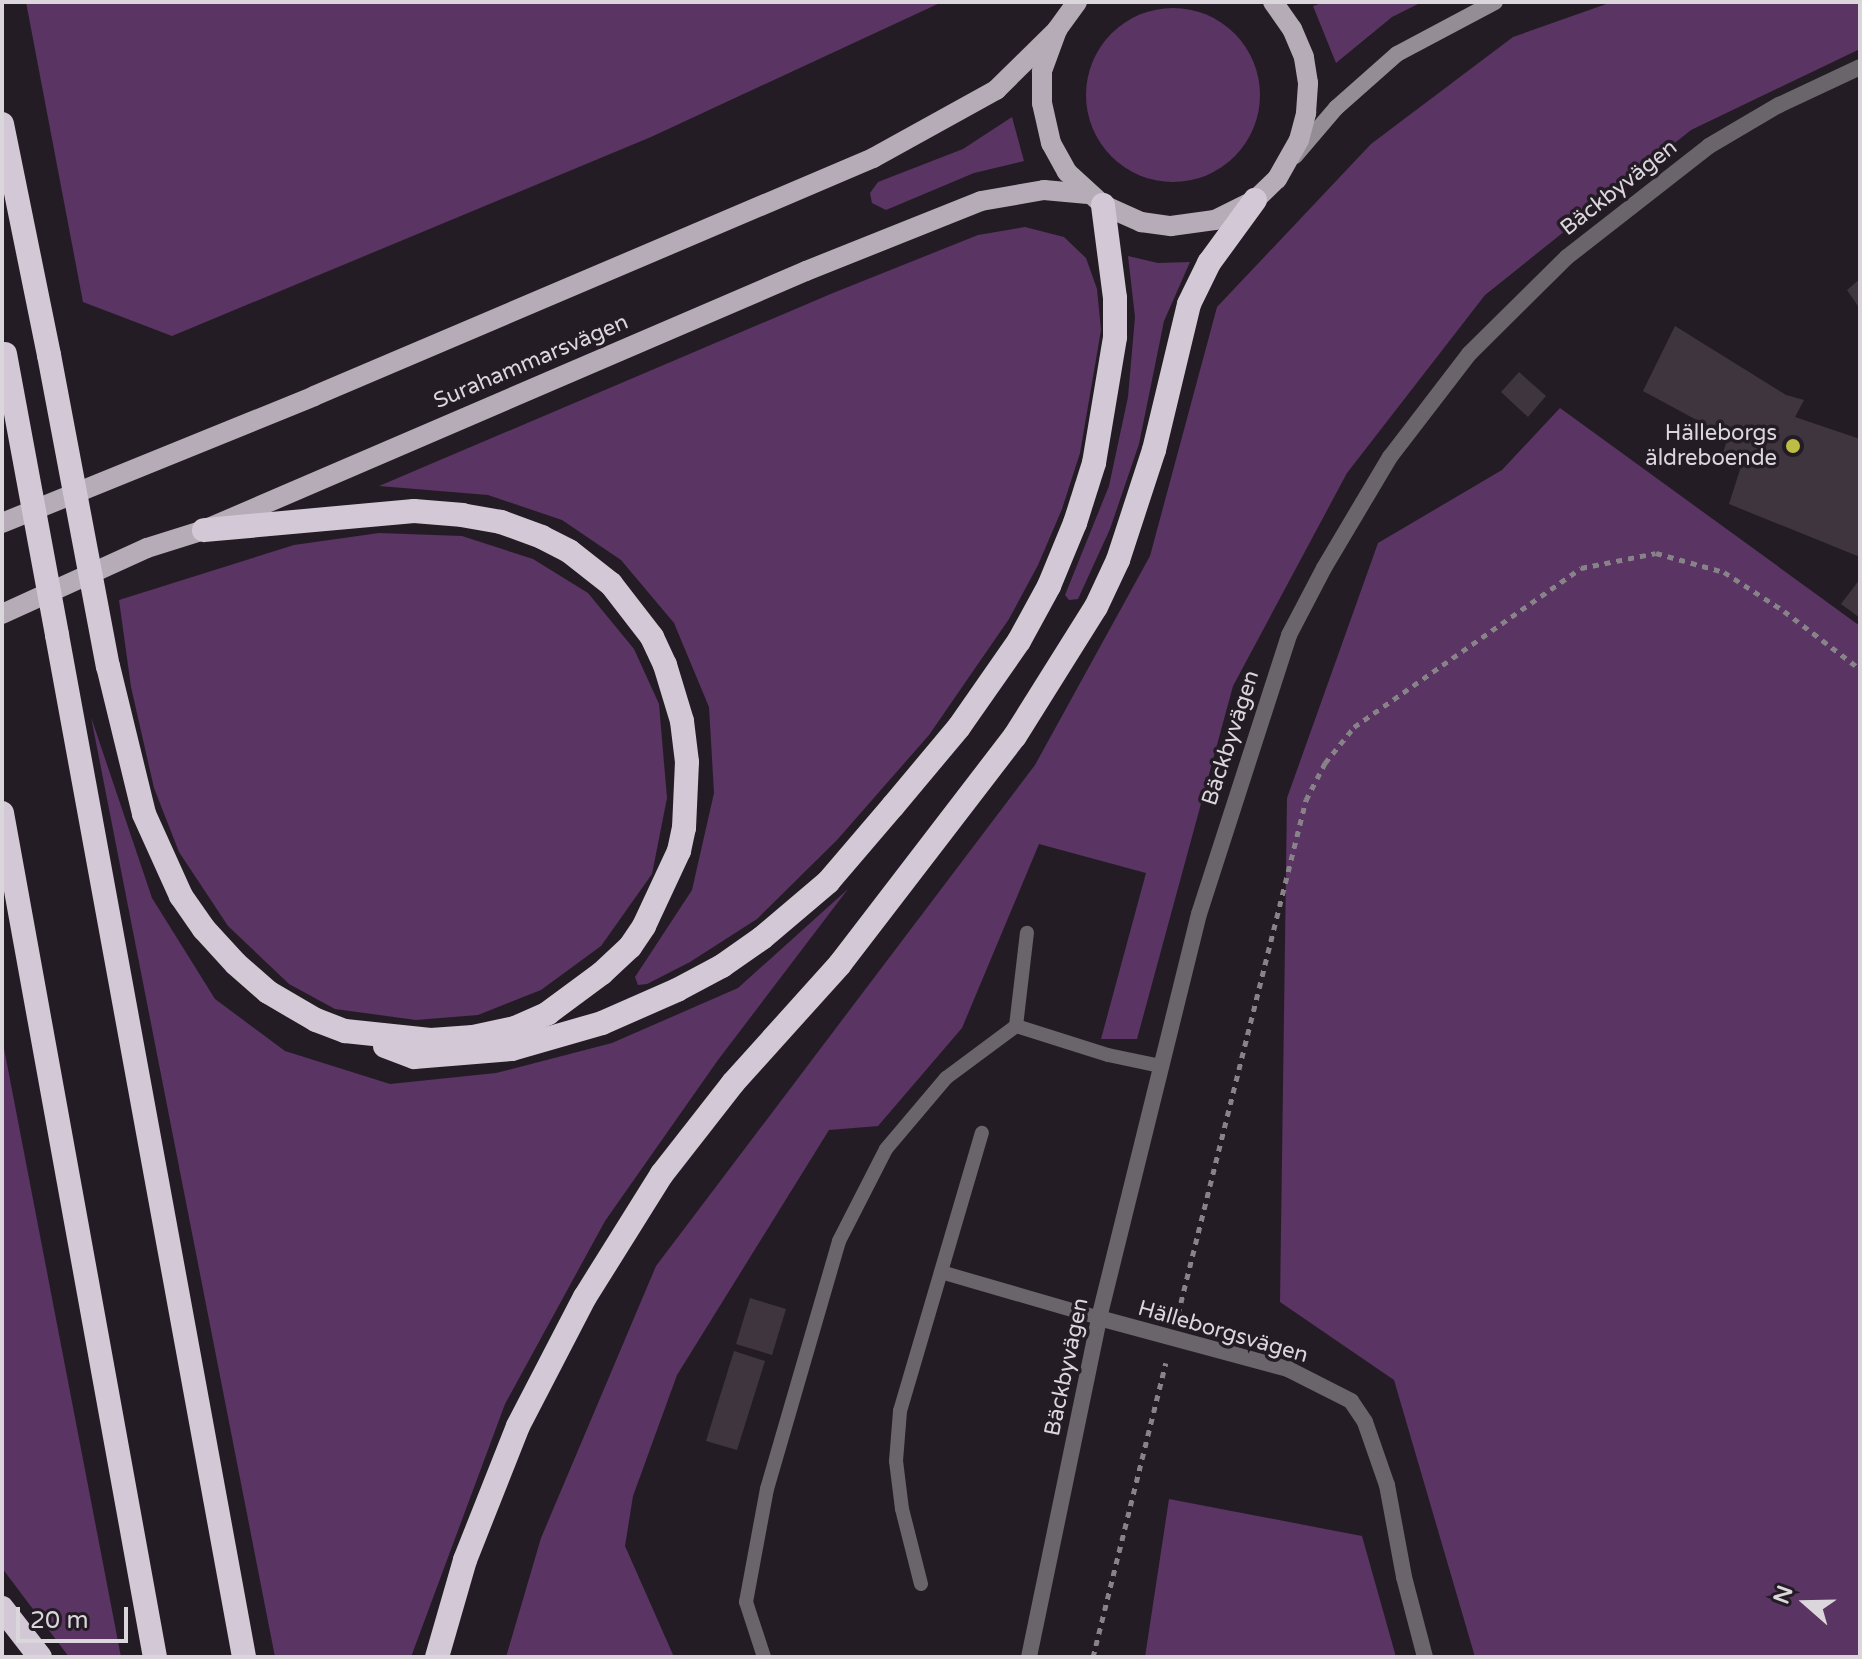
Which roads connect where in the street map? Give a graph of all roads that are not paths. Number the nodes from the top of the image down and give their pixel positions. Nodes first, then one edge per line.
1 (1077, 2) edge
2 (1273, 2) edge
3 (1495, 2) edge
4 (1057, 30) junction
5 (1860, 67) edge
6 (2, 124) edge
7 (1286, 166) junction
8 (1096, 200) junction
9 (1255, 200) junction
10 (3, 347) edge
11 (2, 523) edge
12 (204, 530) junction
13 (2, 614) edge
14 (2, 813) edge
15 (1027, 933) dead end
16 (1016, 1026) junction
17 (345, 1031) junction
18 (1160, 1066) junction
19 (982, 1133) dead end
20 (941, 1272) junction
21 (1099, 1318) junction
22 (921, 1584) dead end
23 (2, 1608) edge
24 (40, 1657) edge
25 (155, 1657) edge
26 (244, 1657) edge
27 (437, 1657) edge
28 (764, 1657) edge
29 (1029, 1657) edge
30 (1425, 1657) edge

1 - 4 main road
2 - 7 main road
3 - 7 main road
4 - 8 main road
4 - 11 main road
5 - 18 street, Bäckbyvägen
6 - 17 highway, bridge
7 - 9 main road
8 - 9 main road
8 - 12 main road, Surahammarsvägen
8 - 17 highway
9 - 27 highway
10 - 26 highway, bridge
12 - 13 main road, Surahammarsvägen
12 - 17 highway
14 - 25 highway
15 - 16 lane
16 - 18 lane
16 - 28 lane
18 - 21 street, Bäckbyvägen
19 - 20 lane
20 - 21 lane
20 - 22 lane
21 - 29 street, Bäckbyvägen
21 - 30 street, Hälleborgsvägen
23 - 24 highway

